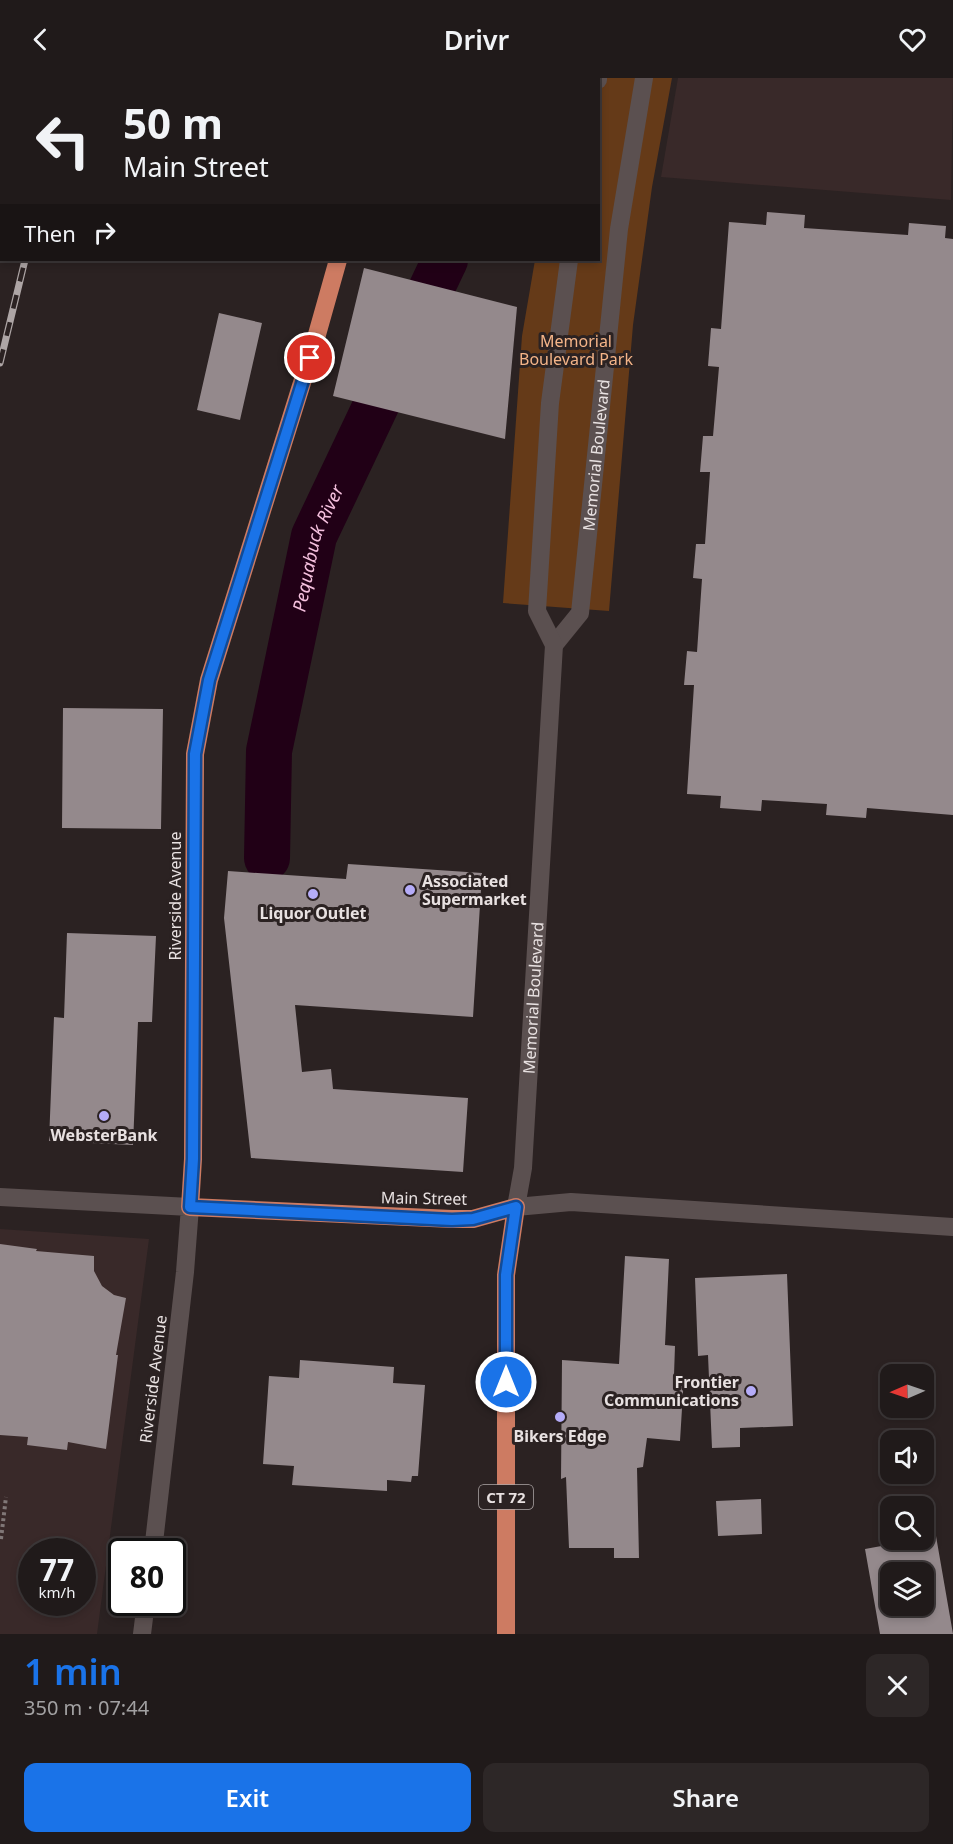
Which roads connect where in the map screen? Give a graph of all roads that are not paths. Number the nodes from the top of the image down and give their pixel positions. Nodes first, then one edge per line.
1 (644, 78) edge
2 (338, 261) edge
3 (569, 261) edge
4 (554, 645) junction
5 (0, 1197) edge
6 (190, 1207) junction
7 (516, 1207) junction
8 (953, 1227) edge
9 (154, 1538) edge
10 (144, 1616) edge
11 (142, 1634) edge
12 (506, 1634) edge

1 - 4 main road, Memorial Boulevard
2 - 6 highway, Riverside Avenue
3 - 4 main road, Memorial Boulevard
4 - 7 main road, Memorial Boulevard
5 - 6 main road, Main Street
6 - 7 highway, Main Street
6 - 9 main road, Riverside Avenue
7 - 8 main road, Main Street
7 - 12 highway, CT 72
10 - 11 main road

